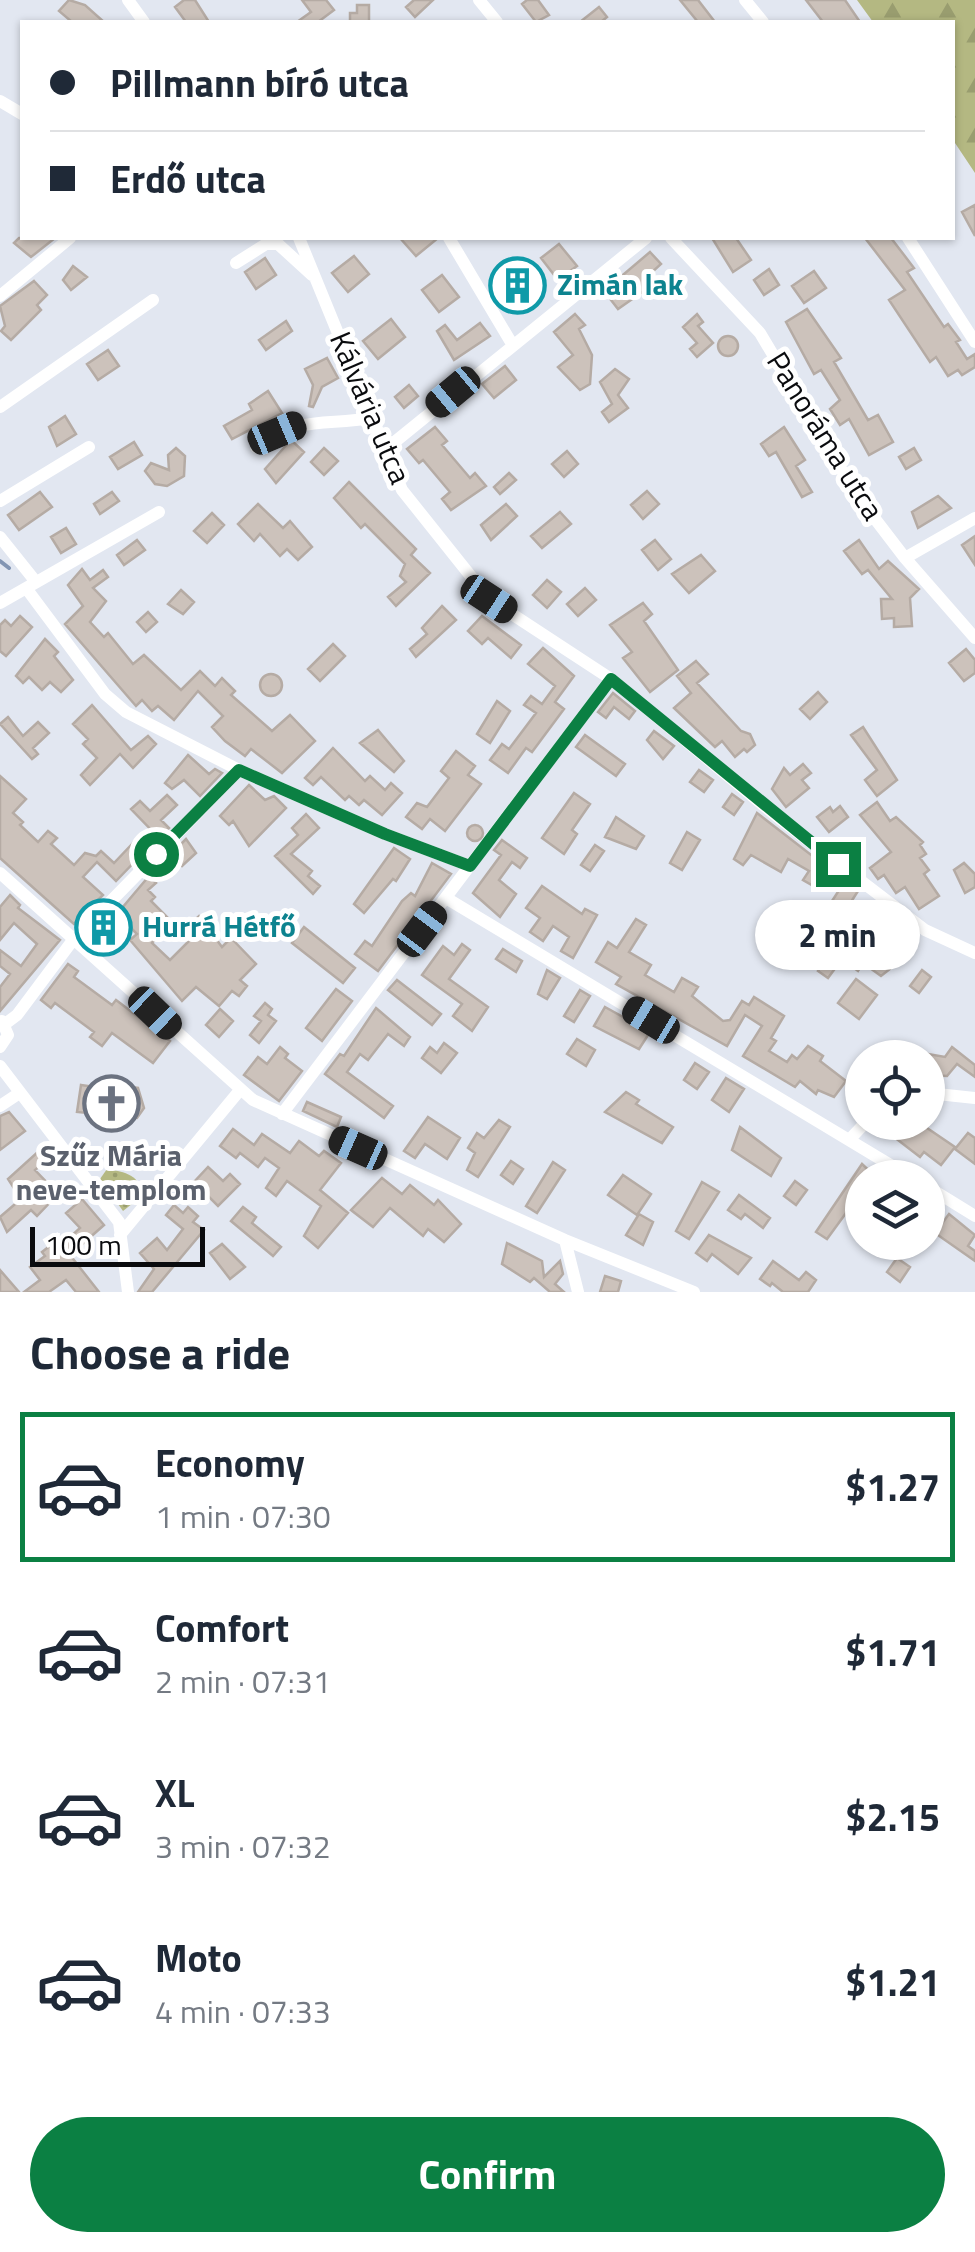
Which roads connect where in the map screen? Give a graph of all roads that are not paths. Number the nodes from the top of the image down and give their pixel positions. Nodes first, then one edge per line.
1 (745, 0) edge
2 (761, 20) edge
3 (68, 240) edge
4 (301, 240) edge
5 (450, 240) edge
6 (643, 240) edge
7 (673, 240) edge
8 (909, 240) edge
9 (236, 263) dead end
10 (317, 280) junction
11 (0, 296) edge
12 (153, 300) dead end
13 (975, 342) edge
14 (512, 344) junction
15 (0, 407) edge
16 (373, 418) junction
17 (256, 447) dead end
18 (89, 448) dead end
19 (386, 450) junction
20 (0, 501) edge
21 (159, 512) dead end
22 (975, 518) edge
23 (0, 536) edge
24 (905, 558) junction
25 (31, 585) junction
26 (0, 603) edge
27 (975, 638) edge
28 (611, 679) junction
29 (239, 770) junction
30 (470, 866) junction
31 (0, 873) edge
32 (446, 898) junction
33 (73, 940) junction
34 (975, 952) edge
35 (2, 1022) edge
36 (0, 1048) edge
37 (0, 1066) edge
38 (240, 1090) junction
39 (18, 1094) junction
40 (945, 1095) edge
41 (975, 1098) edge
42 (0, 1106) edge
43 (282, 1114) junction
44 (845, 1136) edge
45 (852, 1140) edge
46 (883, 1160) edge
47 (945, 1197) edge
48 (975, 1216) edge
49 (120, 1235) junction
50 (565, 1240) junction
51 (128, 1292) edge
52 (578, 1292) edge
53 (694, 1292) edge

1 - 2 street
3 - 11 street
4 - 10 street, Kálvária utca
5 - 14 street
6 - 14 street
7 - 24 street, Panoráma utca
8 - 13 street
9 - 10 street, Kálvária utca
10 - 16 street, Kálvária utca
12 - 15 street
14 - 19 street
16 - 17 street
16 - 19 street, Kálvária utca
18 - 20 street
19 - 28 street, Kálvária utca
21 - 25 street
22 - 24 street
23 - 25 street
24 - 27 street, Panoráma utca
25 - 26 street
25 - 29 street
28 - 30 street
28 - 34 street, Kálvária utca
29 - 30 street
29 - 33 street
30 - 32 street
31 - 33 street
32 - 43 street
32 - 44 street
33 - 35 street
33 - 38 street
35 - 36 street
37 - 39 street
38 - 43 street
38 - 49 street
39 - 42 street
39 - 49 street
40 - 41 street
43 - 50 street
45 - 46 street
47 - 48 street
49 - 51 street
50 - 52 street
50 - 53 street

